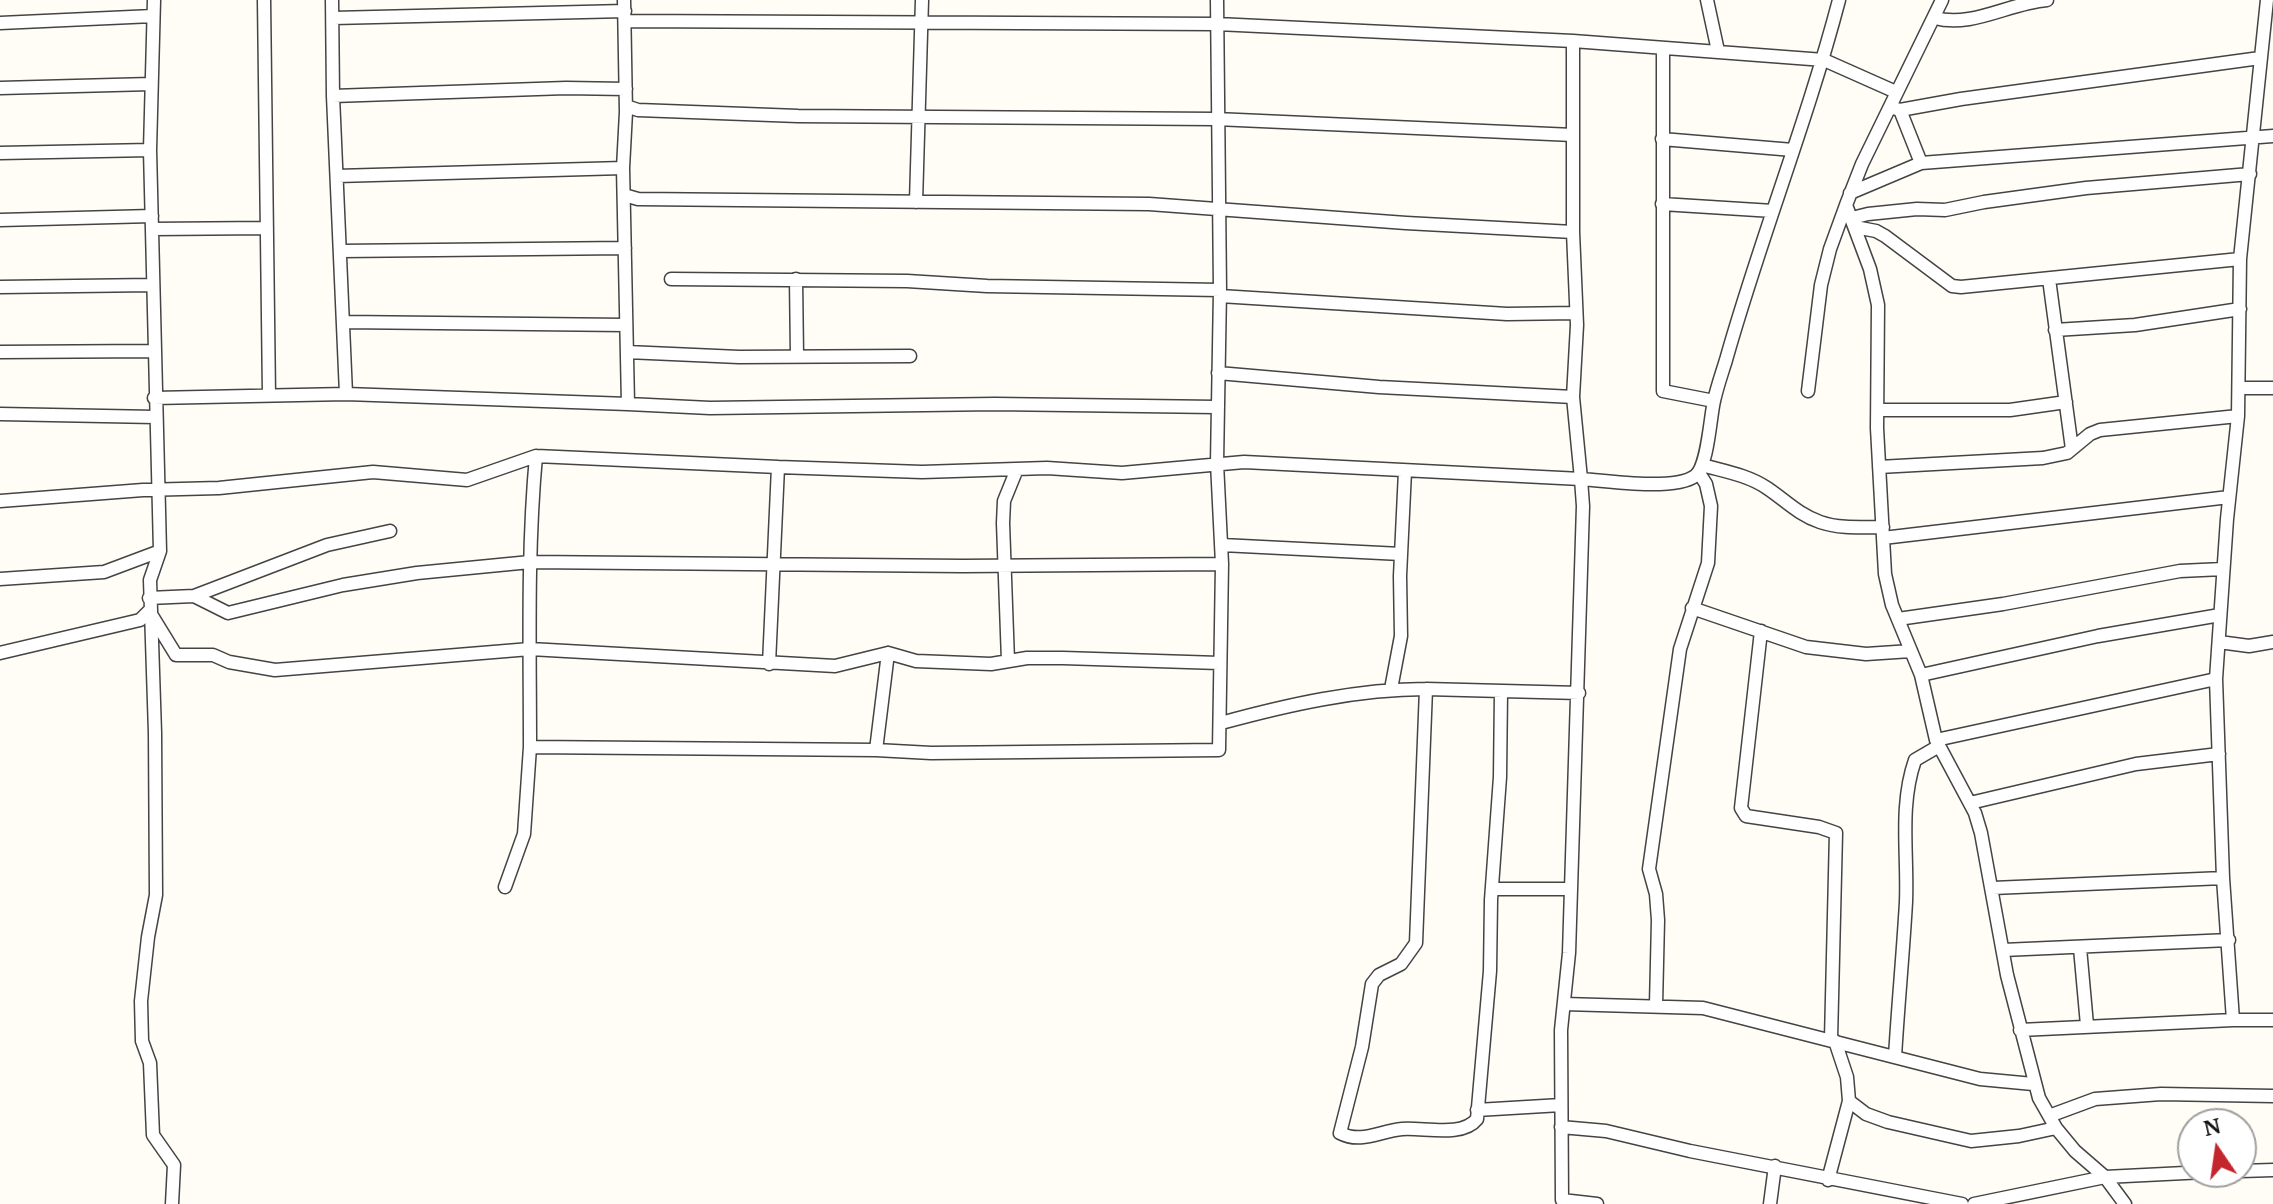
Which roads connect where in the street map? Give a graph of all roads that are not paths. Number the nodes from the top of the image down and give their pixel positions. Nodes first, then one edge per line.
1 (154, 0) edge
2 (264, 0) edge
3 (332, 0) edge
4 (922, 0) edge
5 (1217, 0) edge
6 (1707, 0) edge
7 (1839, 0) edge
8 (1942, 0) edge
9 (2047, 0) edge
10 (2267, 0) edge
11 (625, 10) edge
12 (153, 16) junction
13 (333, 18) junction
14 (1935, 18) junction
15 (0, 23) edge
16 (923, 23) junction
17 (1217, 24) junction
18 (1573, 41) junction
19 (1663, 49) junction
20 (1718, 51) junction
21 (2265, 53) edge
22 (1824, 60) junction
23 (151, 84) junction
24 (0, 88) edge
25 (626, 89) junction
26 (1896, 92) junction
27 (333, 96) junction
28 (626, 106) junction
29 (1895, 109) junction
30 (919, 117) junction
31 (1216, 119) junction
32 (1573, 135) junction
33 (2273, 136) edge
34 (2254, 137) junction
35 (1662, 139) junction
36 (150, 150) junction
37 (1793, 150) junction
38 (0, 153) edge
39 (1921, 163) junction
40 (623, 168) junction
41 (2250, 174) junction
42 (337, 176) junction
43 (624, 195) junction
44 (1848, 199) junction
45 (916, 202) junction
46 (1662, 204) junction
47 (1218, 208) junction
48 (1773, 211) junction
49 (0, 220) edge
50 (152, 223) junction
51 (1853, 223) junction
52 (267, 228) junction
53 (1573, 232) junction
54 (625, 248) junction
55 (341, 251) junction
56 (2240, 259) junction
57 (671, 279) dead end
58 (796, 279) junction
59 (2049, 279) junction
60 (152, 285) junction
61 (0, 287) edge
62 (1220, 293) junction
63 (2240, 309) junction
64 (1576, 313) junction
65 (343, 322) junction
66 (626, 325) junction
67 (2055, 330) junction
68 (153, 351) junction
69 (0, 352) edge
70 (627, 352) junction
71 (797, 356) junction
72 (910, 356) dead end
73 (1218, 373) junction
74 (2239, 388) junction
75 (2273, 388) edge
76 (1808, 391) dead end
77 (346, 394) junction
78 (269, 395) junction
79 (1573, 397) junction
80 (154, 398) junction
81 (1714, 401) junction
82 (2066, 402) junction
83 (628, 404) junction
84 (1216, 407) junction
85 (1878, 410) junction
86 (0, 414) edge
87 (2238, 416) junction
88 (155, 417) junction
89 (2072, 449) junction
90 (536, 456) junction
91 (1217, 463) junction
92 (778, 467) junction
93 (1879, 467) junction
94 (1017, 469) junction
95 (1700, 469) junction
96 (1405, 471) junction
97 (1581, 479) junction
98 (157, 490) junction
99 (2229, 497) junction
100 (0, 501) edge
101 (390, 531) dead end
102 (1883, 532) junction
103 (1222, 545) junction
104 (160, 551) junction
105 (1401, 554) junction
106 (530, 562) junction
107 (774, 564) junction
108 (1222, 564) junction
109 (1002, 566) junction
110 (2223, 569) junction
111 (0, 579) edge
112 (194, 596) junction
113 (149, 604) junction
114 (1692, 608) junction
115 (2220, 615) junction
116 (1898, 619) junction
117 (1761, 631) junction
118 (2219, 642) junction
119 (2273, 642) edge
120 (530, 649) junction
121 (1911, 651) junction
122 (0, 653) edge
123 (888, 653) junction
124 (1008, 661) junction
125 (1219, 663) junction
126 (769, 664) junction
127 (1921, 675) junction
128 (2216, 679) junction
129 (1391, 689) junction
130 (1426, 689) junction
131 (1501, 692) junction
132 (1579, 693) junction
133 (1221, 723) junction
134 (1938, 743) junction
135 (530, 747) junction
136 (876, 750) junction
137 (2219, 754) junction
138 (1970, 803) junction
139 (2223, 878) junction
140 (505, 887) dead end
141 (1993, 888) junction
142 (1492, 889) junction
143 (1570, 889) junction
144 (2229, 940) junction
145 (2080, 948) junction
146 (2003, 950) junction
147 (1564, 1004) junction
148 (1656, 1005) junction
149 (2233, 1020) junction
150 (2273, 1020) edge
151 (2087, 1025) junction
152 (2020, 1030) junction
153 (1833, 1040) junction
154 (1895, 1057) junction
155 (2033, 1084) junction
156 (2273, 1096) edge
157 (1849, 1101) junction
158 (1561, 1105) junction
159 (1477, 1110) junction
160 (2049, 1116) junction
161 (1561, 1127) junction
162 (2056, 1128) junction
163 (1775, 1166) junction
164 (2177, 1173) edge
165 (2105, 1177) junction
166 (1828, 1180) junction
167 (172, 1204) edge
168 (1597, 1204) edge
169 (1770, 1204) edge
170 (1962, 1204) edge
171 (1974, 1204) edge
172 (2125, 1204) edge

1 - 12 street
2 - 52 street
3 - 13 street
4 - 16 street
5 - 17 street
6 - 20 street
7 - 22 street
8 - 14 street
9 - 14 street
10 - 21 street
11 - 13 street
11 - 16 street
11 - 25 street
12 - 15 street
12 - 23 street
13 - 27 street
14 - 26 street
16 - 17 street
16 - 30 street
17 - 18 street
17 - 31 street
18 - 19 street
18 - 32 street
19 - 20 street
19 - 35 street
20 - 22 street
21 - 29 street
21 - 34 street
22 - 26 street
22 - 37 street
23 - 24 street
23 - 36 street
25 - 27 street
25 - 28 street
26 - 29 street
27 - 42 street
28 - 30 street
28 - 40 street
29 - 39 street
29 - 44 street
30 - 31 street
30 - 45 street
31 - 32 street
31 - 47 street
32 - 53 street
33 - 34 street
34 - 39 street
34 - 41 street
35 - 37 street
35 - 46 street
36 - 38 street
36 - 50 street
37 - 48 street
39 - 44 street
40 - 42 street
40 - 43 street
41 - 51 street
41 - 56 street
42 - 55 street
43 - 45 street
43 - 54 street
44 - 51 street
44 - 76 street
45 - 47 street
46 - 48 street
46 - 81 street
47 - 53 street
47 - 62 street
48 - 81 street
49 - 50 street
50 - 52 street
50 - 60 street
51 - 59 street
51 - 85 street
52 - 78 street
53 - 64 street
54 - 55 street
54 - 66 street
55 - 65 street
56 - 59 street
56 - 63 street
57 - 58 street
58 - 62 street
58 - 71 street
59 - 67 street
60 - 61 street
60 - 68 street
62 - 64 street
62 - 73 street
63 - 67 street
63 - 74 street
64 - 79 street
65 - 66 street
65 - 77 street
66 - 70 street
67 - 82 street
68 - 69 street
68 - 80 street
70 - 71 street
70 - 83 street
71 - 72 street
73 - 79 street
73 - 84 street
74 - 75 street
74 - 87 street
77 - 78 street
77 - 83 street
78 - 80 street
79 - 97 street
80 - 88 street
81 - 95 street
82 - 85 street
82 - 89 street
83 - 84 street
84 - 91 street
85 - 93 street
86 - 88 street
87 - 89 street
87 - 99 street
88 - 98 street
89 - 93 street
90 - 92 street
90 - 98 street
90 - 106 street
91 - 94 street
91 - 96 street
91 - 103 street
92 - 94 street
92 - 107 street
93 - 102 street
94 - 109 street
95 - 97 street
95 - 102 street
95 - 114 street
96 - 97 street
96 - 105 street
97 - 132 street
98 - 100 street
98 - 104 street
99 - 102 street
99 - 110 street
101 - 112 street
102 - 116 street
103 - 105 street
103 - 108 street
104 - 111 street
104 - 113 street
105 - 129 street
106 - 107 street
106 - 112 street
106 - 120 street
107 - 109 street
107 - 126 street
108 - 109 street
108 - 125 street
109 - 124 street
110 - 115 street
110 - 116 street
112 - 113 street
113 - 120 street
113 - 122 street
113 - 167 street
114 - 117 street
114 - 148 street
115 - 118 street
115 - 127 street
116 - 121 street
117 - 121 street
117 - 153 street
118 - 119 street
118 - 128 street
120 - 126 street
120 - 135 street
121 - 127 street
123 - 124 street
123 - 126 street
123 - 136 street
124 - 125 street
125 - 133 street
127 - 134 street
128 - 134 street
128 - 137 street
129 - 130 street
129 - 133 street
130 - 131 street
130 - 159 street
131 - 132 street
131 - 142 street
132 - 143 street
133 - 136 street
134 - 138 street
134 - 154 street
135 - 136 street
135 - 140 street
137 - 138 street
137 - 139 street
138 - 141 street
139 - 141 street
139 - 144 street
141 - 146 street
142 - 143 street
142 - 159 street
143 - 147 street
144 - 145 street
144 - 149 street
145 - 146 street
145 - 151 street
146 - 152 street
147 - 148 street
147 - 158 street
148 - 153 street
149 - 150 street
149 - 151 street
151 - 152 street
152 - 155 street
153 - 154 street
153 - 157 street
154 - 155 street
155 - 160 street
156 - 160 street
157 - 162 street
157 - 166 street
158 - 159 street
158 - 161 street
160 - 162 street
161 - 163 street
161 - 168 street
162 - 165 street
163 - 166 street
163 - 169 street
164 - 165 street
165 - 171 street
165 - 172 street
166 - 170 street

